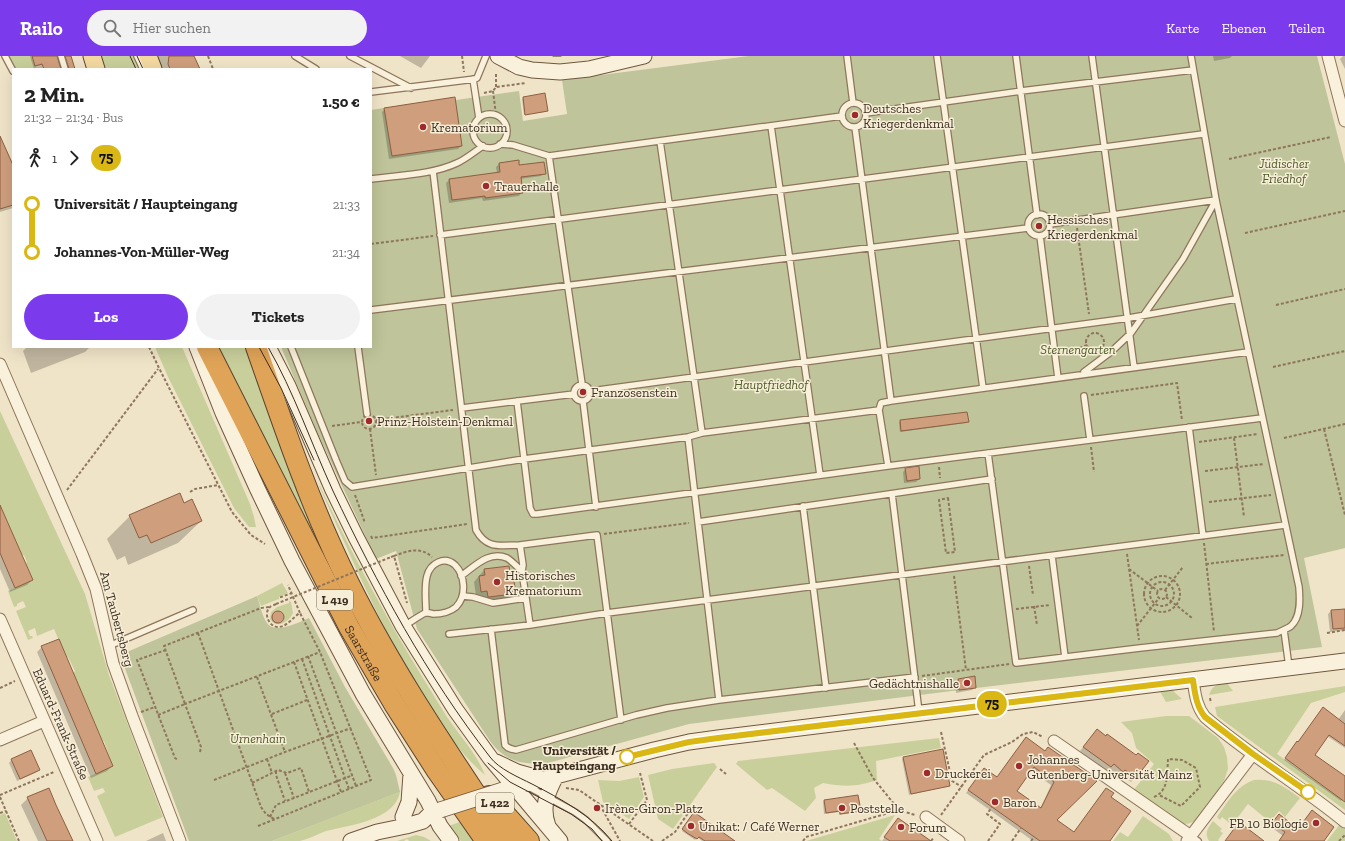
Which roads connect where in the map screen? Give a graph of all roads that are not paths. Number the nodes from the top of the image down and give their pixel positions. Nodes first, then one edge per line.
1 (5, 56) edge
2 (61, 56) edge
3 (92, 56) edge
4 (137, 56) edge
5 (148, 56) edge
6 (295, 56) edge
7 (350, 56) edge
8 (486, 56) edge
9 (498, 56) edge
10 (644, 56) edge
11 (847, 56) edge
12 (937, 56) edge
13 (1016, 56) edge
14 (1092, 56) edge
15 (1190, 56) edge
16 (1328, 56) edge
17 (65, 68) edge
18 (96, 68) edge
19 (143, 68) edge
20 (153, 68) edge
21 (314, 68) edge
22 (12, 69) edge
23 (1193, 70) junction
24 (473, 79) junction
25 (1095, 82) junction
26 (412, 88) junction
27 (1021, 91) junction
28 (372, 92) edge
29 (943, 102) junction
30 (853, 103) junction
31 (1343, 106) edge
32 (866, 113) junction
33 (842, 116) junction
34 (479, 118) junction
35 (1345, 121) edge
36 (771, 126) junction
37 (855, 126) junction
38 (1203, 134) junction
39 (660, 141) junction
40 (500, 144) junction
41 (483, 146) junction
42 (1104, 147) junction
43 (549, 156) junction
44 (1030, 157) junction
45 (953, 168) junction
46 (433, 171) junction
47 (372, 179) edge
48 (862, 179) junction
49 (780, 190) junction
50 (1216, 200) junction
51 (669, 205) junction
52 (1037, 214) junction
53 (1114, 216) junction
54 (557, 219) junction
55 (1050, 224) junction
56 (1028, 228) junction
57 (440, 235) junction
58 (963, 236) junction
59 (1040, 236) junction
60 (871, 248) junction
61 (789, 258) junction
62 (679, 272) junction
63 (567, 286) junction
64 (1236, 299) junction
65 (448, 301) junction
66 (372, 310) edge
67 (1143, 316) junction
68 (1129, 318) junction
69 (1053, 328) junction
70 (1130, 333) junction
71 (976, 338) junction
72 (197, 348) edge
73 (208, 348) edge
74 (256, 348) edge
75 (269, 348) edge
76 (291, 348) edge
77 (358, 348) edge
78 (885, 351) junction
79 (1248, 352) junction
80 (804, 361) junction
81 (0, 364) edge
82 (1134, 367) junction
83 (1082, 374) junction
84 (694, 378) junction
85 (1058, 378) junction
86 (582, 384) junction
87 (983, 388) junction
88 (591, 391) junction
89 (574, 394) junction
90 (1084, 396) road end
91 (891, 400) junction
92 (517, 401) junction
93 (583, 402) junction
94 (462, 408) junction
95 (879, 410) junction
96 (367, 414) dead end
97 (1262, 418) junction
98 (812, 419) junction
99 (1189, 428) junction
100 (702, 433) junction
101 (688, 437) junction
102 (1090, 440) junction
103 (588, 451) junction
104 (988, 453) junction
105 (524, 459) junction
106 (888, 466) junction
107 (469, 468) junction
108 (820, 476) junction
109 (992, 479) junction
110 (695, 493) junction
111 (892, 494) junction
112 (803, 506) junction
113 (596, 507) junction
114 (698, 522) junction
115 (1285, 525) junction
116 (1203, 536) junction
117 (520, 545) junction
118 (1052, 556) junction
119 (1003, 562) junction
120 (522, 571) junction
121 (902, 575) junction
122 (461, 576) junction
123 (813, 587) junction
124 (463, 596) junction
125 (526, 598) junction
126 (708, 600) junction
127 (193, 610) dead end
128 (426, 612) junction
129 (607, 613) junction
130 (0, 619) edge
131 (530, 625) junction
132 (403, 626) junction
133 (491, 629) junction
134 (1284, 630) junction
135 (449, 634) dead end
136 (109, 646) junction
137 (1065, 657) junction
138 (1345, 661) edge
139 (1289, 668) junction
140 (915, 677) junction
141 (1193, 680) junction
142 (826, 688) junction
143 (719, 700) junction
144 (919, 713) junction
145 (621, 720) junction
146 (44, 721) junction
147 (0, 740) edge
148 (1054, 741) road end
149 (1253, 754) junction
150 (491, 759) junction
151 (458, 767) junction
152 (411, 774) junction
153 (555, 781) junction
154 (514, 788) junction
155 (546, 797) junction
156 (436, 811) junction
157 (403, 817) junction
158 (930, 821) road end
159 (1345, 822) edge
160 (548, 827) junction
161 (377, 832) junction
162 (1192, 839) edge
163 (97, 841) edge
164 (180, 841) edge
165 (352, 841) edge
166 (451, 841) edge
167 (486, 841) edge
168 (508, 841) edge
169 (529, 841) edge
170 (560, 841) edge
171 (607, 841) edge
172 (959, 841) edge

1 - 22 lane
2 - 17 lane
3 - 18 main road
4 - 19 lane
5 - 20 main road
6 - 21 lane
7 - 26 lane
8 - 24 lane
9 - 10 street
11 - 30 lane
12 - 29 lane
13 - 27 lane
14 - 25 lane
15 - 23 lane
16 - 31 street
23 - 25 lane
23 - 38 lane
24 - 26 lane
24 - 34 lane
25 - 27 lane
25 - 42 lane
26 - 28 lane
27 - 29 lane
27 - 44 lane
29 - 32 lane
29 - 45 lane
30 - 32 lane
30 - 33 lane
31 - 35 street
32 - 37 lane
33 - 36 lane
33 - 37 lane
34 - 40 lane
34 - 41 lane
36 - 39 lane
36 - 49 lane
37 - 48 lane
38 - 42 lane
38 - 50 lane
39 - 43 lane
39 - 51 lane
40 - 41 lane
40 - 43 lane
41 - 46 lane
42 - 44 lane
42 - 53 lane
43 - 54 lane
44 - 45 lane
44 - 52 lane
45 - 48 lane
45 - 58 lane
46 - 47 lane
46 - 57 lane
48 - 49 lane
48 - 60 lane
49 - 51 lane
49 - 61 lane
50 - 53 lane
50 - 64 lane
50 - 67 lane
51 - 54 lane
51 - 62 lane
52 - 55 lane
52 - 56 lane
53 - 55 lane
53 - 68 lane
54 - 57 lane
54 - 63 lane
55 - 59 lane
56 - 58 lane
56 - 59 lane
57 - 65 lane
58 - 60 lane
58 - 71 lane
59 - 69 lane
60 - 61 lane
60 - 78 lane
61 - 62 lane
61 - 80 lane
62 - 63 lane
62 - 84 lane
63 - 65 lane
63 - 86 lane
64 - 67 lane
64 - 79 lane
65 - 66 lane
65 - 94 lane
67 - 68 lane
67 - 70 lane
68 - 69 lane
68 - 70 lane
69 - 71 lane
69 - 85 lane
70 - 82 lane
70 - 83 lane
71 - 78 lane
71 - 87 lane
72 - 152 street, Saarstraße
73 - 167 highway, Saarstraße / L 419
74 - 151 highway, Saarstraße / L 419
75 - 132 street
76 - 107 lane
77 - 96 lane
78 - 80 lane
78 - 91 lane
79 - 82 lane
79 - 97 lane
80 - 84 lane
80 - 98 lane
81 - 136 street, Am Taubertsberg
82 - 83 lane
83 - 85 lane
84 - 88 lane
84 - 100 lane
85 - 87 lane
86 - 88 lane
86 - 89 lane
87 - 91 lane
88 - 93 lane
89 - 92 lane
89 - 93 lane
90 - 102 lane
91 - 95 lane
92 - 94 lane
92 - 105 lane
93 - 103 lane
94 - 107 lane
95 - 98 lane
95 - 106 lane
97 - 99 lane
97 - 115 lane
98 - 100 lane
98 - 108 lane
99 - 102 lane
99 - 116 lane
100 - 101 lane
101 - 103 lane
101 - 110 lane
102 - 104 lane
103 - 105 lane
103 - 113 lane
104 - 106 lane
104 - 109 lane
105 - 107 lane
105 - 113 lane
106 - 108 lane
107 - 117 lane
108 - 110 lane
109 - 111 lane
109 - 119 lane
110 - 113 lane
110 - 114 lane
111 - 112 lane
111 - 121 lane
112 - 114 lane
112 - 123 lane
114 - 126 lane
115 - 116 lane
115 - 134 lane
116 - 118 lane
117 - 120 lane
117 - 129 lane
118 - 119 lane
118 - 137 lane
119 - 121 lane
119 - 137 lane
120 - 122 lane
120 - 125 lane
121 - 123 lane
121 - 140 lane
122 - 124 lane
122 - 128 lane
123 - 126 lane
123 - 142 lane
124 - 125 lane
124 - 128 lane
125 - 131 lane
126 - 129 lane
126 - 143 lane
127 - 136 lane
128 - 132 lane
129 - 131 lane
129 - 145 lane
130 - 146 street, Eduard-Frank-Straße
131 - 133 lane
132 - 150 street
133 - 135 lane
133 - 145 lane
134 - 137 lane
134 - 139 lane
136 - 164 street, Am Taubertsberg
138 - 139 street
139 - 141 street
140 - 142 lane
140 - 144 lane
141 - 144 street
141 - 149 street
142 - 143 lane
143 - 145 lane
144 - 153 street
146 - 147 street
146 - 163 street, Eduard-Frank-Straße
148 - 162 street
149 - 159 street
149 - 162 street
150 - 153 street
150 - 154 street
151 - 168 highway, Saarstraße / L 419
151 - 169 highway, L 422
152 - 156 street, Saarstraße
152 - 157 street
153 - 154 street
153 - 155 street
154 - 155 lane
154 - 156 street, bridge
154 - 160 street
155 - 160 street
155 - 171 lane
156 - 157 street
156 - 161 street
156 - 166 street, Saarstraße
157 - 161 street
158 - 172 street
160 - 170 street
161 - 165 street

